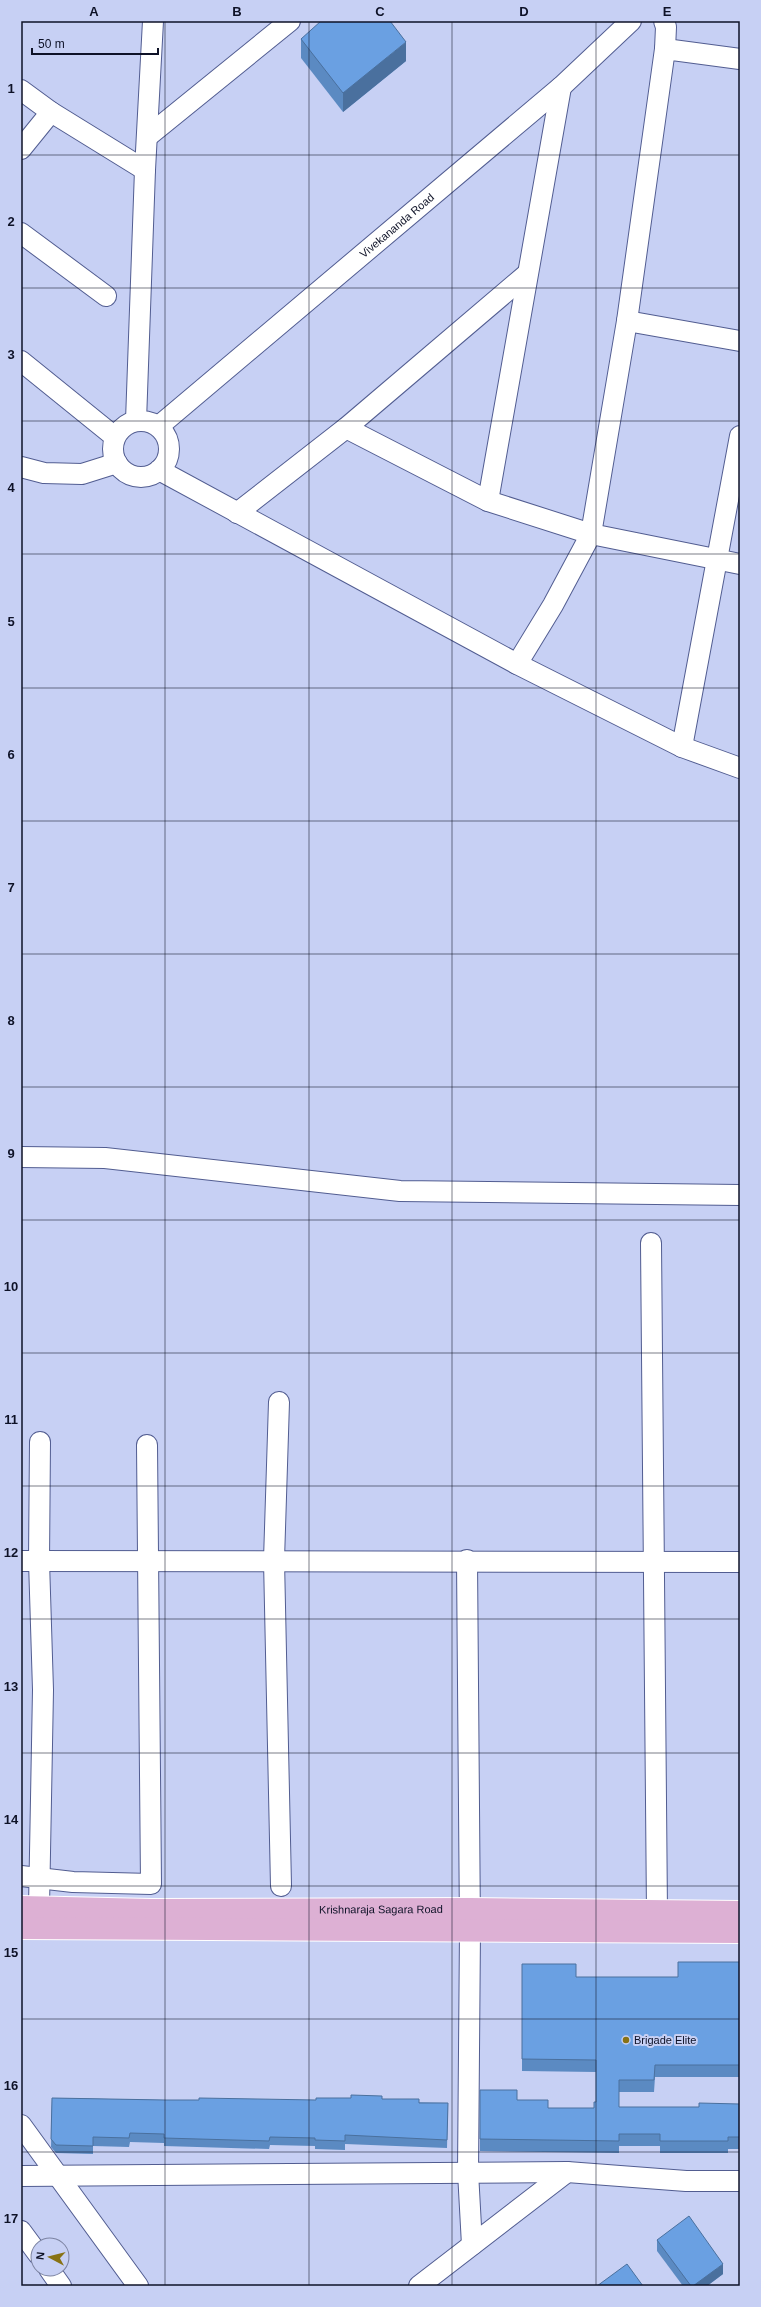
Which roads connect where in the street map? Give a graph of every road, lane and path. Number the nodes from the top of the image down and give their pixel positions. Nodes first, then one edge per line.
1 (153, 21) edge
2 (290, 21) edge
3 (631, 21) edge
4 (664, 21) edge
5 (268, 30) edge
6 (665, 49) junction
7 (740, 59) edge
8 (561, 87) junction
9 (21, 90) edge
10 (51, 112) junction
11 (147, 138) junction
12 (21, 148) edge
13 (145, 170) junction
14 (21, 233) edge
15 (527, 274) junction
16 (106, 296) dead end
17 (627, 321) junction
18 (740, 341) edge
19 (21, 362) edge
20 (136, 421) junction
21 (158, 426) junction
22 (346, 428) junction
23 (115, 436) junction
24 (740, 436) edge
25 (117, 463) junction
26 (21, 467) edge
27 (159, 470) junction
28 (488, 501) junction
29 (237, 513) junction
30 (591, 534) junction
31 (717, 560) junction
32 (740, 564) edge
33 (517, 664) junction
34 (682, 746) junction
35 (740, 768) edge
36 (21, 1157) edge
37 (740, 1195) edge
38 (651, 1243) dead end
39 (279, 1402) dead end
40 (40, 1442) dead end
41 (146, 1445) dead end
42 (274, 1560) junction
43 (467, 1560) junction
44 (30, 1561) edge
45 (148, 1561) junction
46 (653, 1561) junction
47 (740, 1562) edge
48 (30, 1877) edge
49 (281, 1886) dead end
50 (30, 1907) edge
51 (740, 1912) edge
52 (657, 1913) junction
53 (470, 1920) junction
54 (21, 1928) edge
55 (740, 1932) edge
56 (21, 2125) edge
57 (468, 2172) junction
58 (567, 2172) junction
59 (58, 2175) junction
60 (21, 2176) edge
61 (740, 2181) edge
62 (21, 2231) edge
63 (30, 2243) edge
64 (472, 2245) junction
65 (55, 2277) edge
66 (61, 2286) edge
67 (138, 2286) edge
68 (418, 2286) edge

1 - 11 street
2 - 5 street
3 - 8 street, Vivekananda Road
4 - 6 street
5 - 11 street
6 - 7 street
6 - 17 street
8 - 15 street
8 - 21 street, Vivekananda Road
9 - 10 street
10 - 12 street
10 - 13 street
11 - 13 street
13 - 20 street
14 - 16 street
15 - 22 street
15 - 28 street
17 - 18 street
17 - 30 street
19 - 23 street
20 - 21 street
20 - 23 street
21 - 27 street
22 - 28 street
22 - 29 street
23 - 25 street
24 - 31 street
25 - 26 street
25 - 27 street
27 - 29 street
28 - 30 street
29 - 33 street
30 - 31 street
30 - 33 street
31 - 32 street
31 - 34 street
33 - 34 street
34 - 35 street
36 - 37 street
38 - 46 street
39 - 42 street
40 - 44 street
41 - 45 street
42 - 43 street
42 - 45 street
42 - 49 street
43 - 46 street
43 - 53 street
44 - 45 street
44 - 48 street
45 - 48 street
46 - 47 street
46 - 52 street
48 - 50 street
50 - 53 main road, Krishnaraja Sagara Road
51 - 52 main road, Krishnaraja Sagara Road
52 - 53 main road, Krishnaraja Sagara Road
53 - 54 main road, Krishnaraja Sagara Road
53 - 55 main road, Krishnaraja Sagara Road
53 - 57 street
56 - 59 street
57 - 58 street
57 - 59 street
57 - 64 street
58 - 61 street
58 - 64 street
59 - 60 street
59 - 67 street
62 - 63 street
64 - 68 street
65 - 66 street

